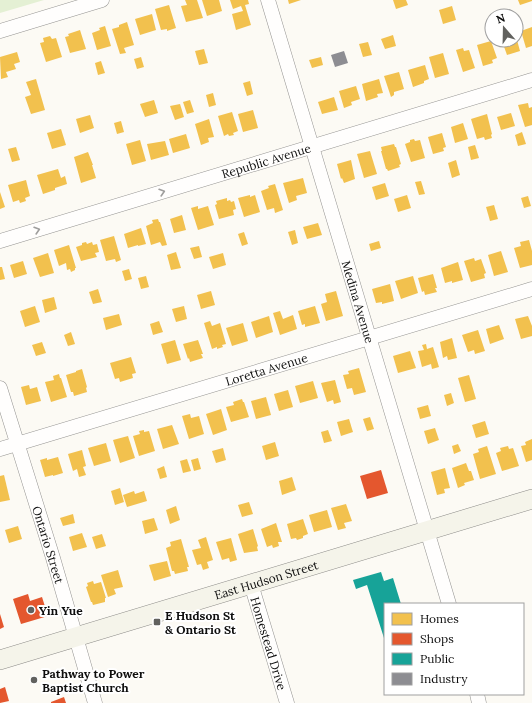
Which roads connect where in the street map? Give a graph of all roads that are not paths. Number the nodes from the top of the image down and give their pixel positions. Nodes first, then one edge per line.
1 (102, 0) edge
2 (268, 0) edge
3 (0, 31) edge
4 (532, 80) edge
5 (312, 147) junction
6 (0, 241) edge
7 (532, 289) edge
8 (369, 338) junction
9 (0, 388) edge
10 (17, 444) junction
11 (0, 449) edge
12 (532, 499) edge
13 (427, 531) junction
14 (251, 584) junction
15 (449, 603) edge
16 (75, 637) junction
17 (0, 660) edge
18 (95, 703) edge
19 (287, 703) edge

1 - 3 street
2 - 5 street, Medina Avenue
4 - 5 street, Republic Avenue
6 -> 5 street, Republic Avenue
5 - 8 street, Medina Avenue
7 - 8 street, Loretta Avenue
8 - 10 street, Loretta Avenue
8 - 13 street, Medina Avenue
9 - 10 street, Ontario Street
10 - 11 street, Loretta Avenue
10 - 16 street, Ontario Street
12 - 13 main road, East Hudson Street
13 - 14 main road, East Hudson Street
13 - 15 street, Medina Avenue
14 - 16 main road, East Hudson Street
14 - 19 street, Homestead Drive
16 - 17 main road, East Hudson Street
16 - 18 street, Ontario Street

